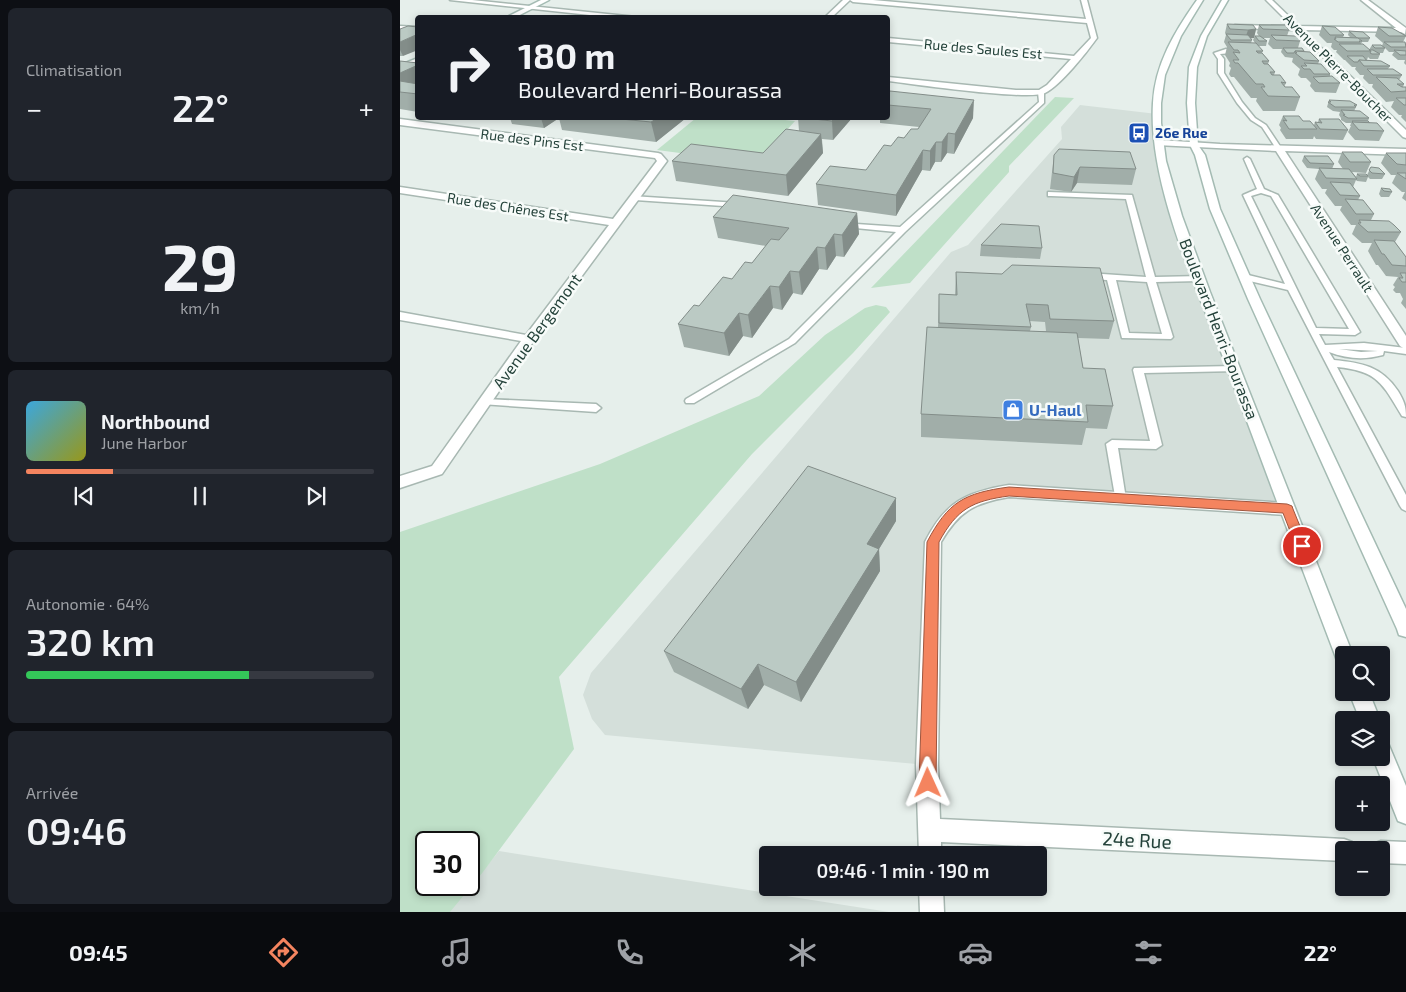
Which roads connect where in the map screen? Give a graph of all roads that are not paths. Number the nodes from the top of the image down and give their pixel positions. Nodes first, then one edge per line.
1 (453, 0) edge
2 (546, 0) edge
3 (847, 0) edge
4 (853, 0) edge
5 (1084, 0) edge
6 (1200, 0) edge
7 (1225, 0) edge
8 (1269, 0) edge
9 (1364, 0) edge
10 (530, 7) junction
11 (514, 15) edge
12 (612, 15) edge
13 (830, 15) edge
14 (1091, 21) junction
15 (1231, 27) edge
16 (400, 28) edge
17 (1297, 28) junction
18 (415, 29) edge
19 (1405, 31) edge
20 (890, 40) edge
21 (1243, 52) edge
22 (1078, 58) junction
23 (415, 61) edge
24 (400, 68) edge
25 (415, 70) edge
26 (890, 78) edge
27 (1041, 92) junction
28 (400, 122) edge
29 (1406, 135) edge
30 (1159, 143) junction
31 (1194, 145) junction
32 (1279, 149) junction
33 (1406, 152) edge
34 (1247, 159) dead end
35 (662, 161) joint
36 (400, 190) edge
37 (1261, 190) junction
38 (1051, 194) dead end
39 (635, 198) junction
40 (749, 208) edge
41 (616, 223) junction
42 (838, 225) edge
43 (902, 230) junction
44 (1074, 275) edge
45 (1111, 277) junction
46 (1244, 277) junction
47 (1199, 278) junction
48 (1151, 280) junction
49 (1292, 288) junction
50 (400, 316) edge
51 (1314, 331) junction
52 (529, 339) junction
53 (1406, 346) edge
54 (1325, 348) junction
55 (1406, 351) edge
56 (1330, 363) junction
57 (1234, 369) junction
58 (690, 401) dead end
59 (485, 402) junction
60 (596, 408) dead end
61 (1406, 413) edge
62 (400, 482) edge
63 (1120, 499) junction
64 (1406, 506) edge
65 (1287, 509) junction
66 (1406, 629) edge
67 (1340, 646) edge
68 (1387, 766) edge
69 (1406, 813) edge
70 (930, 830) junction
71 (930, 846) edge
72 (1335, 850) edge
73 (1390, 852) edge
74 (1406, 853) edge
75 (931, 896) edge
76 (932, 912) edge

1 - 10 street
2 - 10 street
3 - 13 street
4 - 14 street
5 - 14 street
6 - 30 street, Boulevard Henri-Bourassa
7 - 31 street
8 - 17 street, Avenue Pierre-Boucher
9 - 19 street
10 - 11 street
10 - 12 street
14 - 22 street
15 - 17 street
16 - 18 street
17 - 19 street
17 - 29 street, Avenue Pierre-Boucher
20 - 22 street, Rue des Saules Est
21 - 32 lane
22 - 27 street
23 - 24 street
24 - 25 street
26 - 27 street
27 - 43 lane
28 - 35 street, Rue des Pins Est
30 - 31 street
30 - 47 street, Boulevard Henri-Bourassa
31 - 32 street
31 - 46 street
32 - 33 street
32 - 53 street, Avenue Perrault
34 - 37 lane
35 - 39 street, Avenue Bergemont
36 - 41 street, Rue des Chênes Est
37 - 49 lane
37 - 51 lane
38 - 48 lane
39 - 40 lane
39 - 41 street, Avenue Bergemont
41 - 52 street, Avenue Bergemont
42 - 43 lane
43 - 58 lane
44 - 45 lane
45 - 48 lane
45 - 48 lane
46 - 49 lane
46 - 66 street
47 - 48 lane
47 - 57 street, Boulevard Henri-Bourassa
49 - 51 lane
50 - 52 street
51 - 54 lane
52 - 59 street, Avenue Bergemont
54 - 55 lane
54 - 56 lane
56 - 61 lane
56 - 64 lane
57 - 63 lane
57 - 65 street, Boulevard Henri-Bourassa
59 - 60 lane
59 - 62 street, Avenue Bergemont
63 - 65 street
63 - 70 street
65 - 67 street, Boulevard Henri-Bourassa
68 - 69 street
70 - 71 street
70 - 72 street, 24e Rue
73 - 74 street
75 - 76 street

